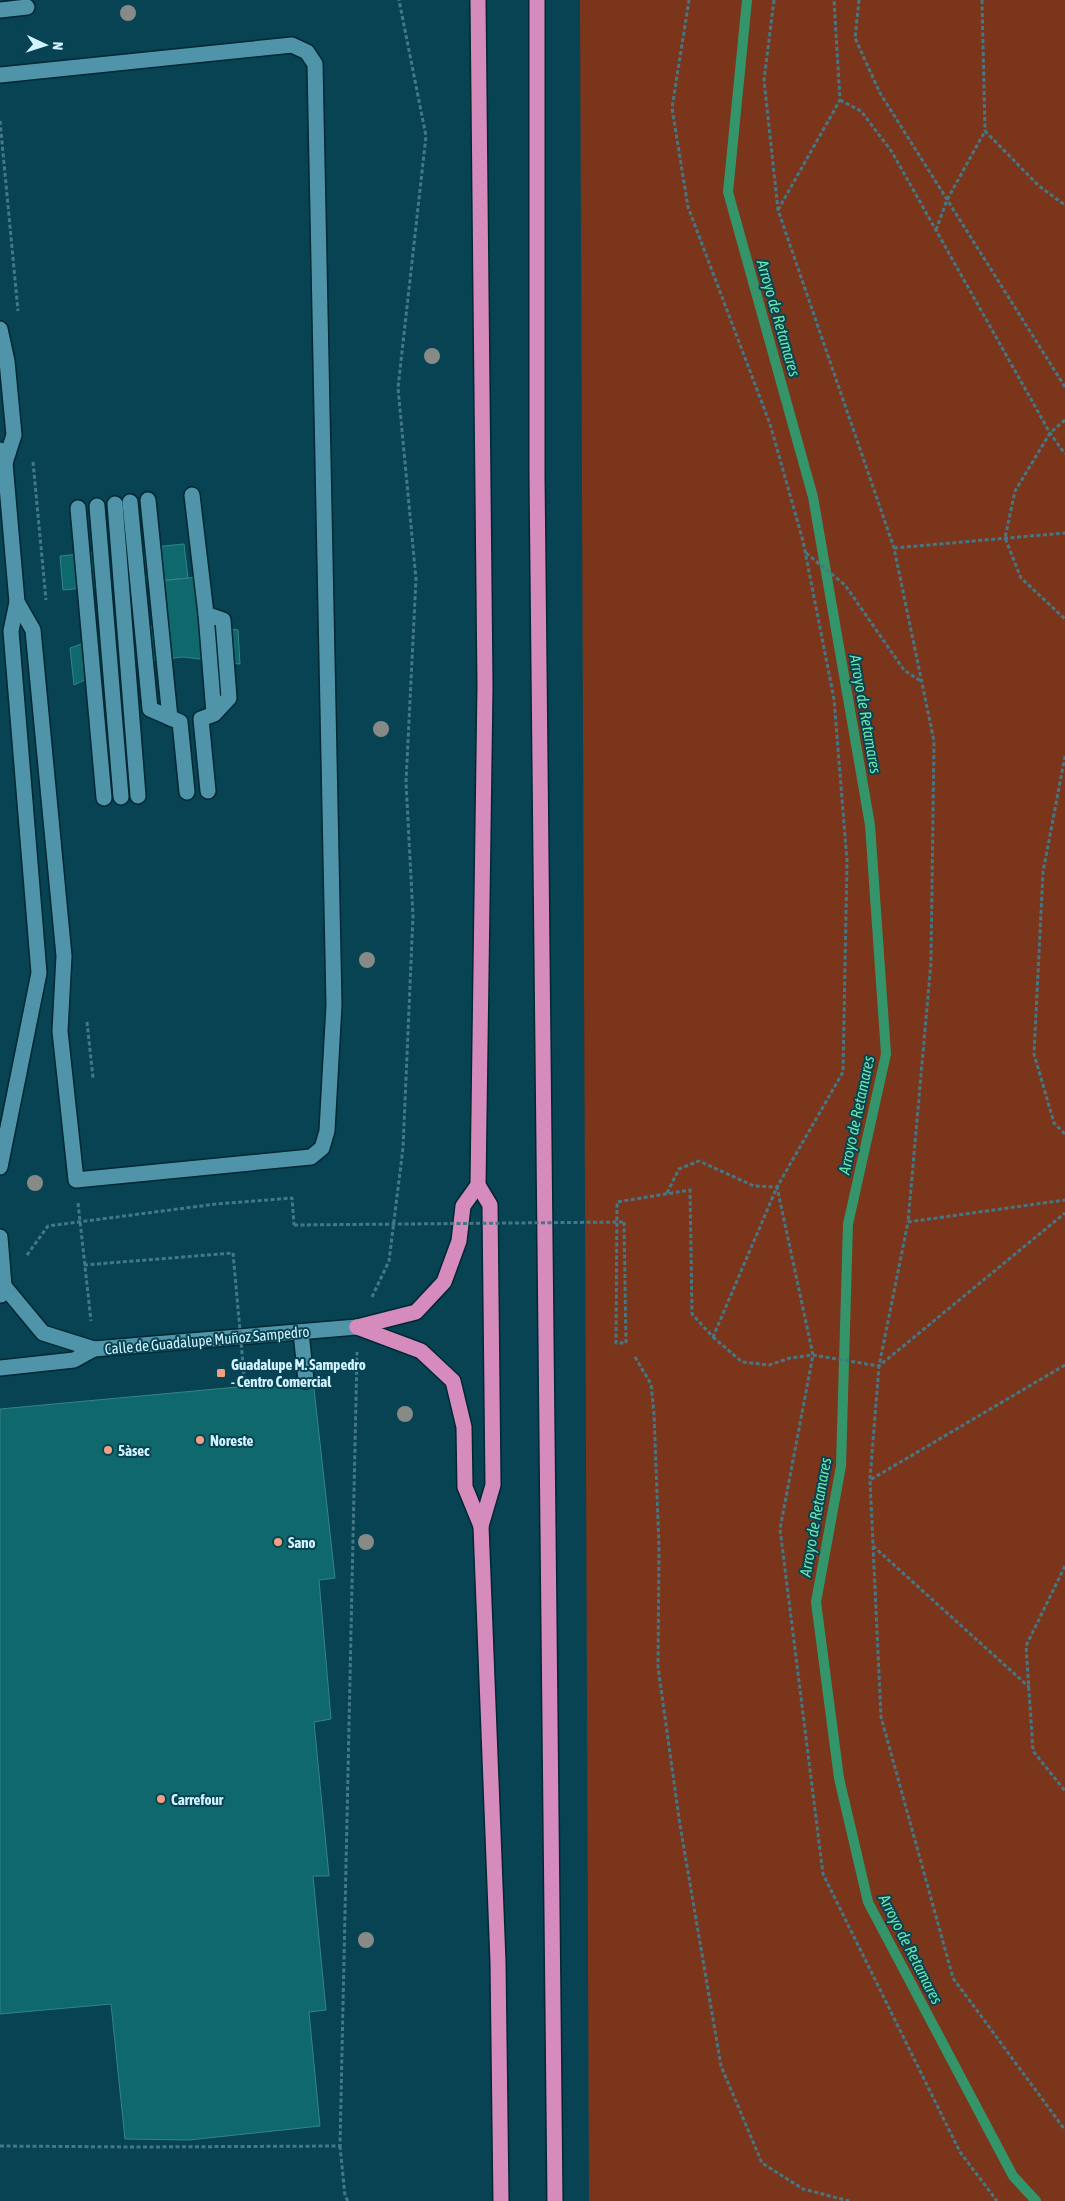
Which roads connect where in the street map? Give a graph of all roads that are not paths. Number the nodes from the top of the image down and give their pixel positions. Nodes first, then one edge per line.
1 (478, 0) edge
2 (537, 0) edge
3 (27, 8) dead end
4 (0, 10) edge
5 (0, 75) edge
6 (0, 329) edge
7 (2, 457) edge
8 (192, 495) dead end
9 (148, 500) dead end
10 (130, 502) dead end
11 (115, 504) dead end
12 (97, 506) dead end
13 (78, 508) dead end
14 (17, 602) junction
15 (170, 718) junction
16 (208, 791) dead end
17 (187, 792) dead end
18 (138, 796) dead end
19 (121, 797) dead end
20 (104, 798) dead end
21 (0, 1167) edge
22 (478, 1185) junction
23 (0, 1237) edge
24 (2, 1291) edge
25 (357, 1327) junction
26 (301, 1332) junction
27 (94, 1349) junction
28 (0, 1368) edge
29 (306, 1381) dead end
30 (481, 1526) junction
31 (501, 2201) edge
32 (555, 2201) edge

1 - 22 highway
2 - 32 highway
3 - 4 street
5 - 14 street
6 - 7 street
7 - 14 street
8 - 16 street
9 - 15 street
10 - 15 street
11 - 18 street
12 - 19 street
13 - 20 street
14 - 21 street
15 - 17 street
22 - 25 highway
22 - 30 highway
23 - 24 street
24 - 27 street
25 - 26 street, Calle de Guadalupe Muñoz Sampedro
25 - 30 highway
26 - 27 street, Calle de Guadalupe Muñoz Sampedro
26 - 29 street
27 - 28 street, Calle de Guadalupe Muñoz Sampedro
30 - 31 highway

